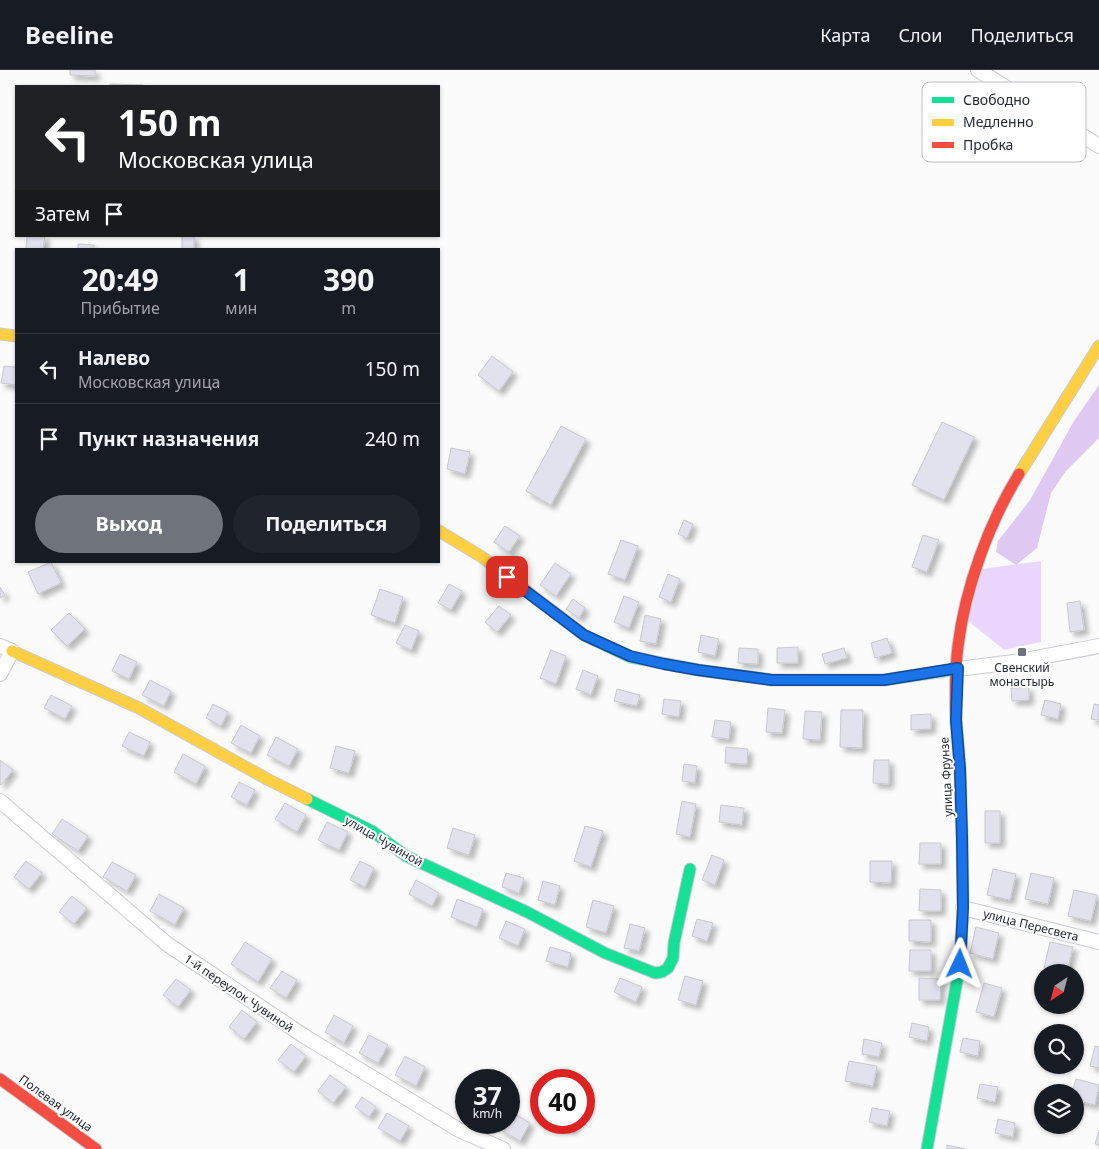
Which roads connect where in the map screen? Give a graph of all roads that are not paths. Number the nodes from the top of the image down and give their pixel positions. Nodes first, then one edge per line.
1 (978, 70) edge
2 (997, 82) edge
3 (1086, 138) edge
4 (1099, 146) edge
5 (0, 334) edge
6 (15, 336) edge
7 (1099, 346) edge
8 (440, 532) edge
9 (1099, 646) edge
10 (4, 659) edge
11 (958, 668) junction
12 (0, 801) edge
13 (690, 869) dead end
14 (963, 908) junction
15 (1099, 942) edge
16 (0, 1079) edge
17 (96, 1149) edge
18 (503, 1149) edge
19 (927, 1149) edge

1 - 2 street
3 - 4 street
5 - 6 street
7 - 11 street, улица Фрунзе
8 - 11 street
9 - 11 street
10 - 13 street, улица Чувиной
11 - 14 street, улица Фрунзе
12 - 18 street, 1-й переулок Чувиной
14 - 15 street, улица Пересвета
14 - 19 street, улица Фрунзе
16 - 17 street, Полевая улица

